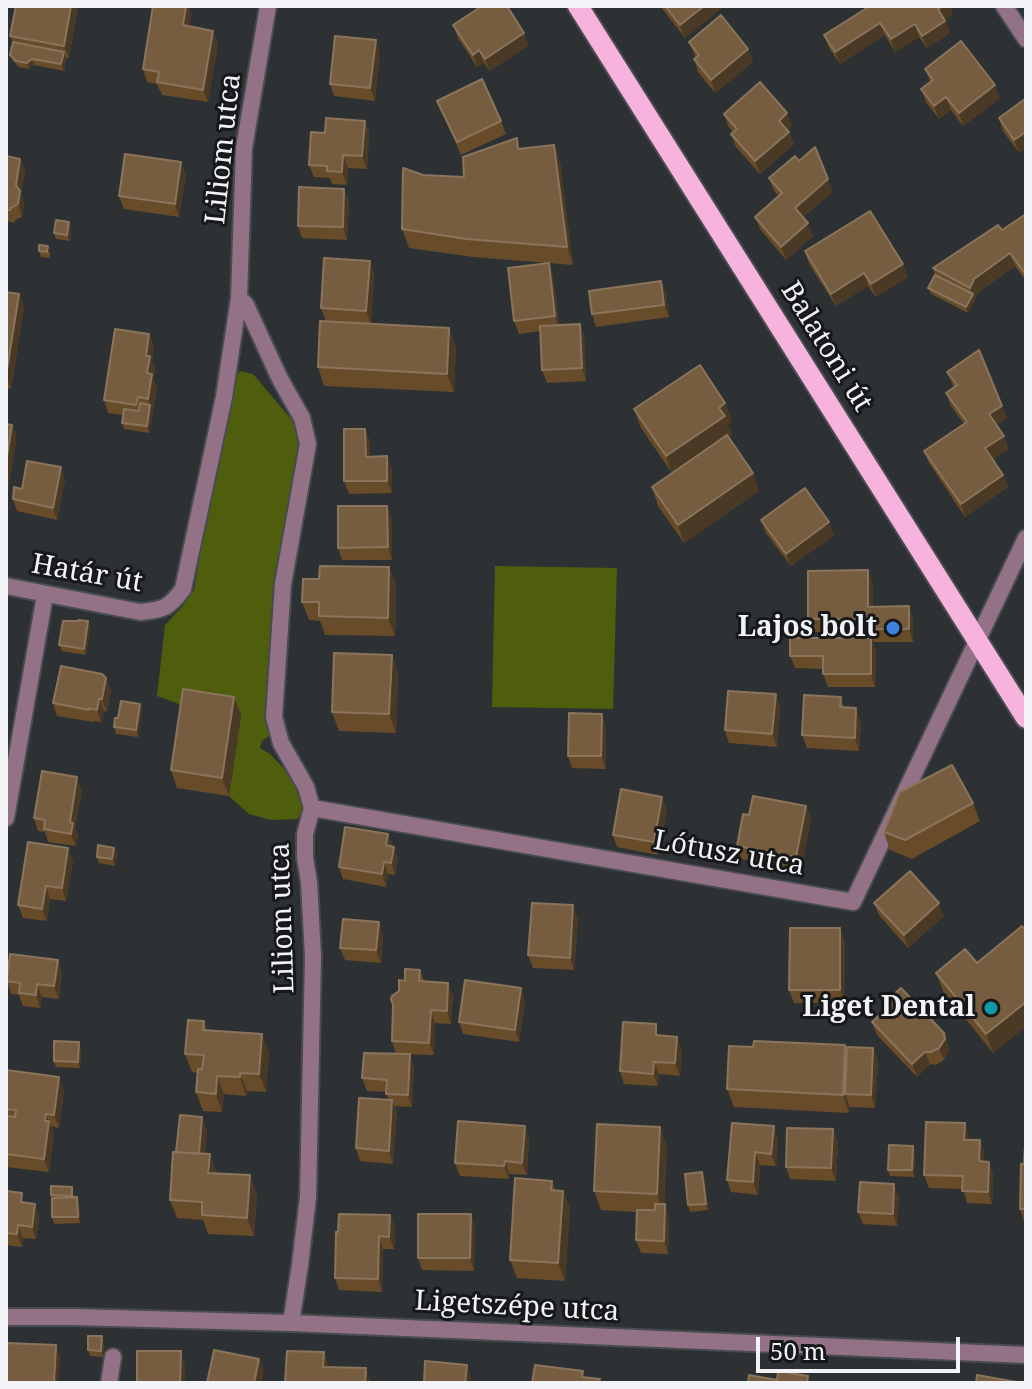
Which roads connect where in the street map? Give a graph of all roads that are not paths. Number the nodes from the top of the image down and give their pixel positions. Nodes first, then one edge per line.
1 (268, 6) edge
2 (578, 6) edge
3 (1004, 6) edge
4 (1026, 39) edge
5 (239, 298) junction
6 (1026, 538) edge
7 (6, 586) edge
8 (45, 595) junction
9 (160, 611) joint
10 (977, 640) junction
11 (1026, 718) edge
12 (312, 808) junction
13 (6, 818) edge
14 (6, 1317) edge
15 (291, 1323) junction
16 (1026, 1355) edge
17 (113, 1357) dead end
18 (109, 1383) edge

1 - 5 street, Liliom utca
2 - 10 main road, Balatoni út
3 - 4 street
5 - 9 street, Liliom utca
5 - 12 street, Liliom utca
6 - 10 street
7 - 8 street, Határ út
8 - 9 street, Határ út
8 - 13 street
10 - 11 main road, Balatoni út
10 - 12 street, Lótusz utca
12 - 15 street, Liliom utca
14 - 15 street, Ligetszépe utca
15 - 16 street, Ligetszépe utca
17 - 18 street

